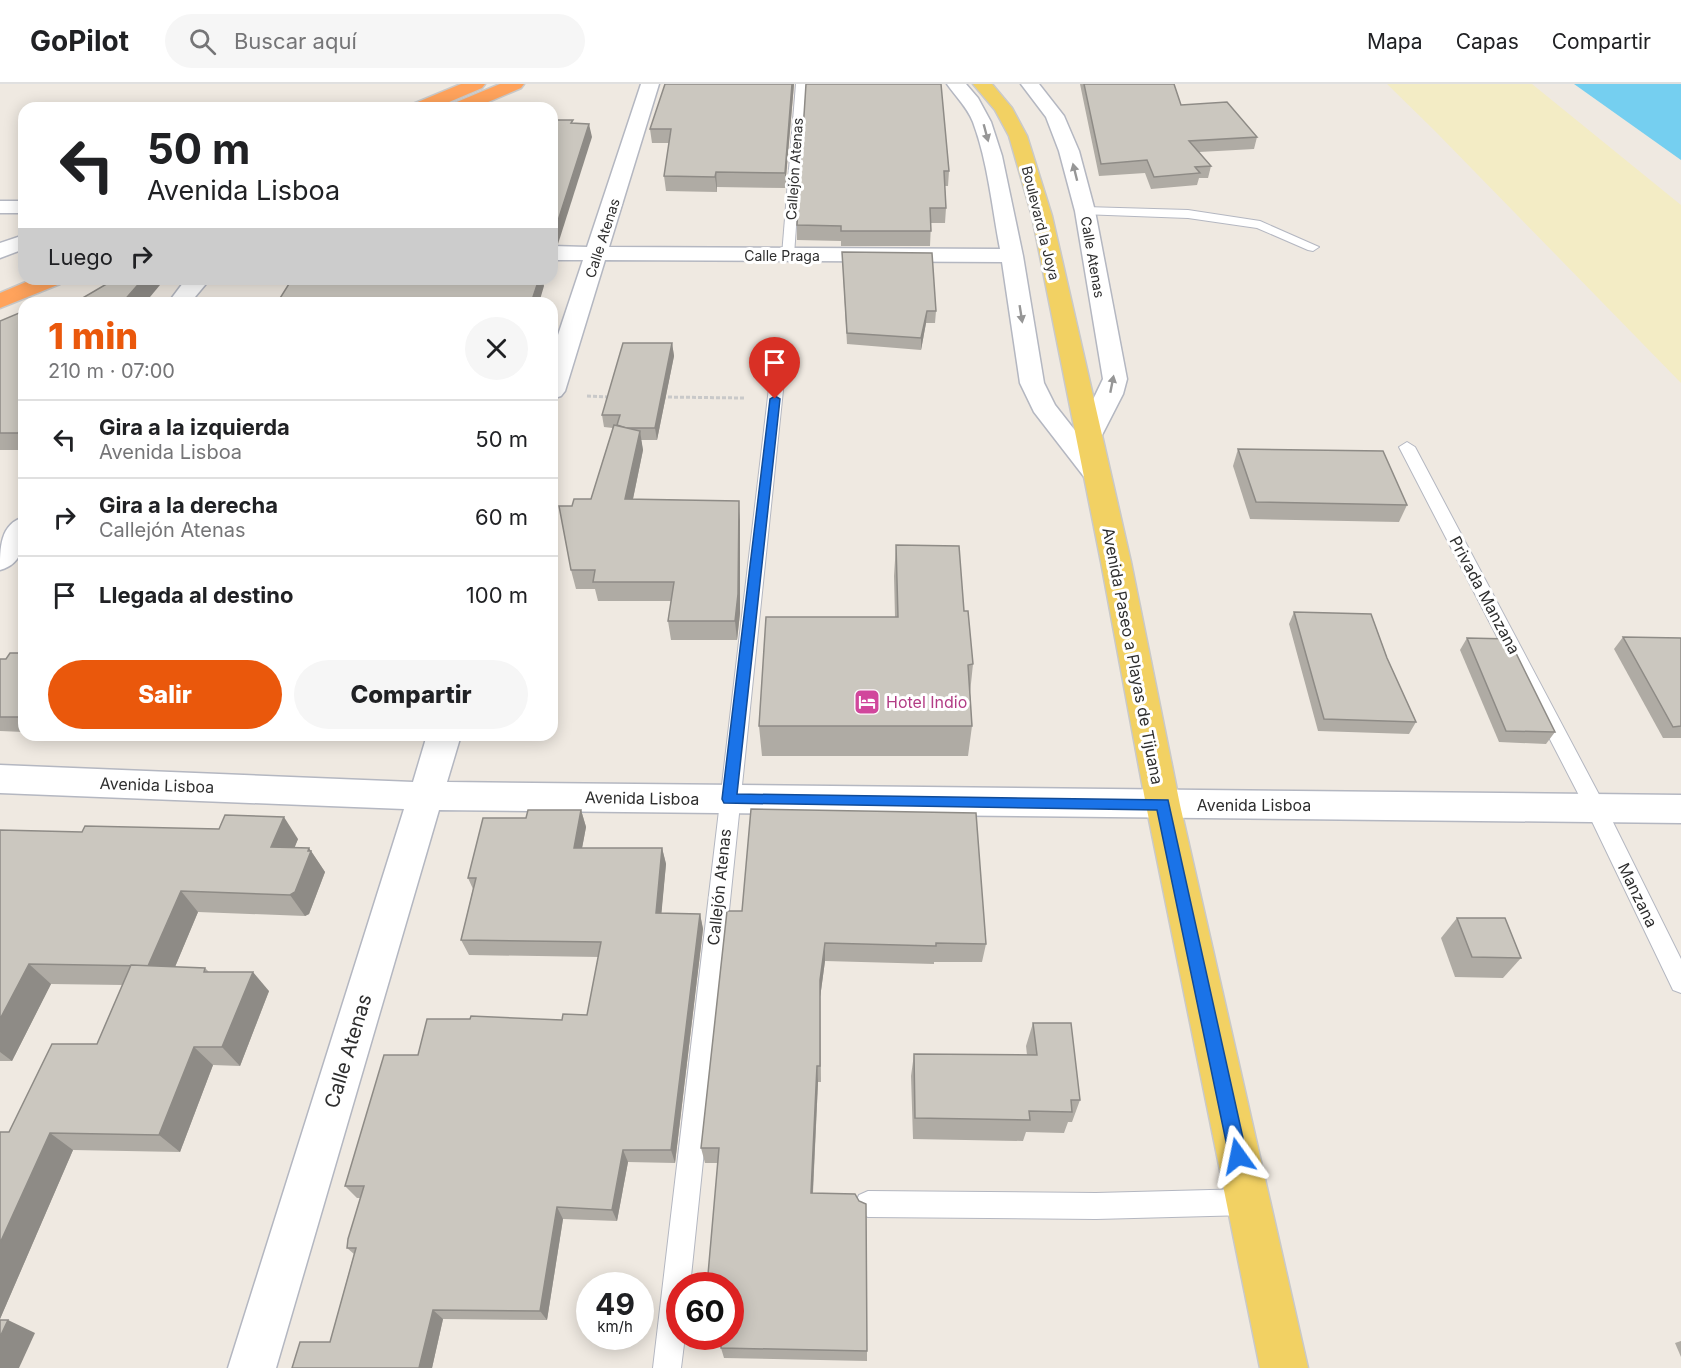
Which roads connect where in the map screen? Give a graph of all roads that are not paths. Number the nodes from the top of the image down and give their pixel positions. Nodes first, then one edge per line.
1 (476, 84) edge
2 (515, 84) edge
3 (650, 84) edge
4 (801, 84) edge
5 (956, 84) edge
6 (982, 84) edge
7 (1030, 84) edge
8 (433, 102) edge
9 (472, 102) edge
10 (0, 207) edge
11 (18, 207) edge
12 (1085, 211) junction
13 (18, 244) edge
14 (1313, 247) dead end
15 (0, 251) edge
16 (558, 253) edge
17 (598, 253) junction
18 (788, 255) junction
19 (1012, 256) junction
20 (18, 272) edge
21 (0, 280) edge
22 (38, 285) edge
23 (192, 285) edge
24 (183, 297) edge
25 (0, 301) edge
26 (778, 371) dead end
27 (558, 373) edge
28 (1076, 373) joint
29 (1407, 447) dead end
30 (1092, 455) junction
31 (18, 534) edge
32 (0, 560) edge
33 (442, 741) edge
34 (0, 779) edge
35 (425, 796) junction
36 (729, 799) junction
37 (1163, 805) junction
38 (1596, 808) junction
39 (1681, 809) edge
40 (1681, 983) edge
41 (1248, 1202) junction
42 (868, 1204) edge
43 (252, 1368) edge
44 (668, 1368) edge
45 (1284, 1368) edge

1 - 8 highway
2 - 9 highway
3 - 17 street, Calle Atenas
4 - 18 lane, Callejón Atenas
5 -> 19 street, Avenida Paseo a Playas de Tijuana
6 - 28 main road, Boulevard la Joya
12 -> 7 street, Calle Atenas
10 - 11 street
12 - 14 lane
30 -> 12 street, Calle Atenas
13 - 15 street
16 - 17 street, Calle Praga
17 - 18 street, Calle Praga
17 - 27 street, Calle Atenas
18 - 19 street, Calle Praga
19 -> 30 street, Avenida Paseo a Playas de Tijuana
20 - 21 highway
22 - 25 highway
23 - 24 street
26 - 36 lane, Callejón Atenas
28 - 30 main road, Avenida Paseo a Playas de Tijuana
29 - 38 lane, Privada Manzana
30 - 37 main road, Avenida Paseo a Playas de Tijuana
31 - 32 street
33 - 35 street, Calle Atenas
34 - 35 street, Avenida Lisboa
35 - 36 street, Avenida Lisboa
35 - 43 street, Calle Atenas
36 - 37 street, Avenida Lisboa
36 - 44 lane, Callejón Atenas
37 - 38 street, Avenida Lisboa
37 - 41 main road, Avenida Paseo a Playas de Tijuana
38 - 39 street, Avenida Lisboa
38 - 40 lane, Manzana
41 - 42 lane
41 - 45 main road, Avenida Paseo a Playas de Tijuana

